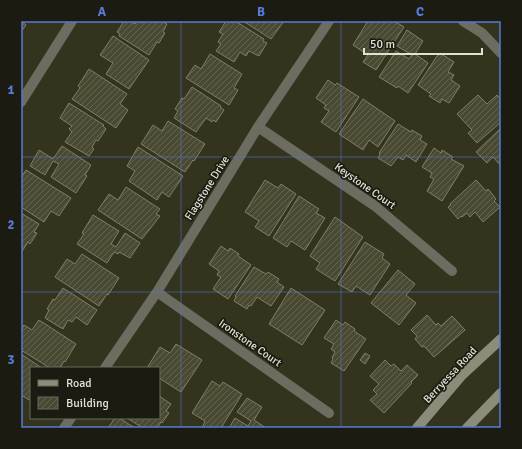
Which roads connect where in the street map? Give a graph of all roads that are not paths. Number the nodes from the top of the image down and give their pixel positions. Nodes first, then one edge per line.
1 (72, 21) edge
2 (329, 21) edge
3 (463, 21) edge
4 (501, 53) edge
5 (21, 102) edge
6 (258, 128) junction
7 (452, 271) dead end
8 (157, 292) junction
9 (501, 340) edge
10 (106, 367) edge
11 (501, 393) edge
12 (329, 413) dead end
13 (70, 419) edge
14 (64, 428) edge
15 (417, 428) edge
16 (467, 428) edge

1 - 5 street
2 - 6 street, Flagstone Drive
3 - 4 street
6 - 7 street, Keystone Court
6 - 8 street, Flagstone Drive
8 - 10 street, Flagstone Drive
8 - 12 street, Ironstone Court
9 - 15 main road, Berryessa Road
11 - 16 main road
13 - 14 street

